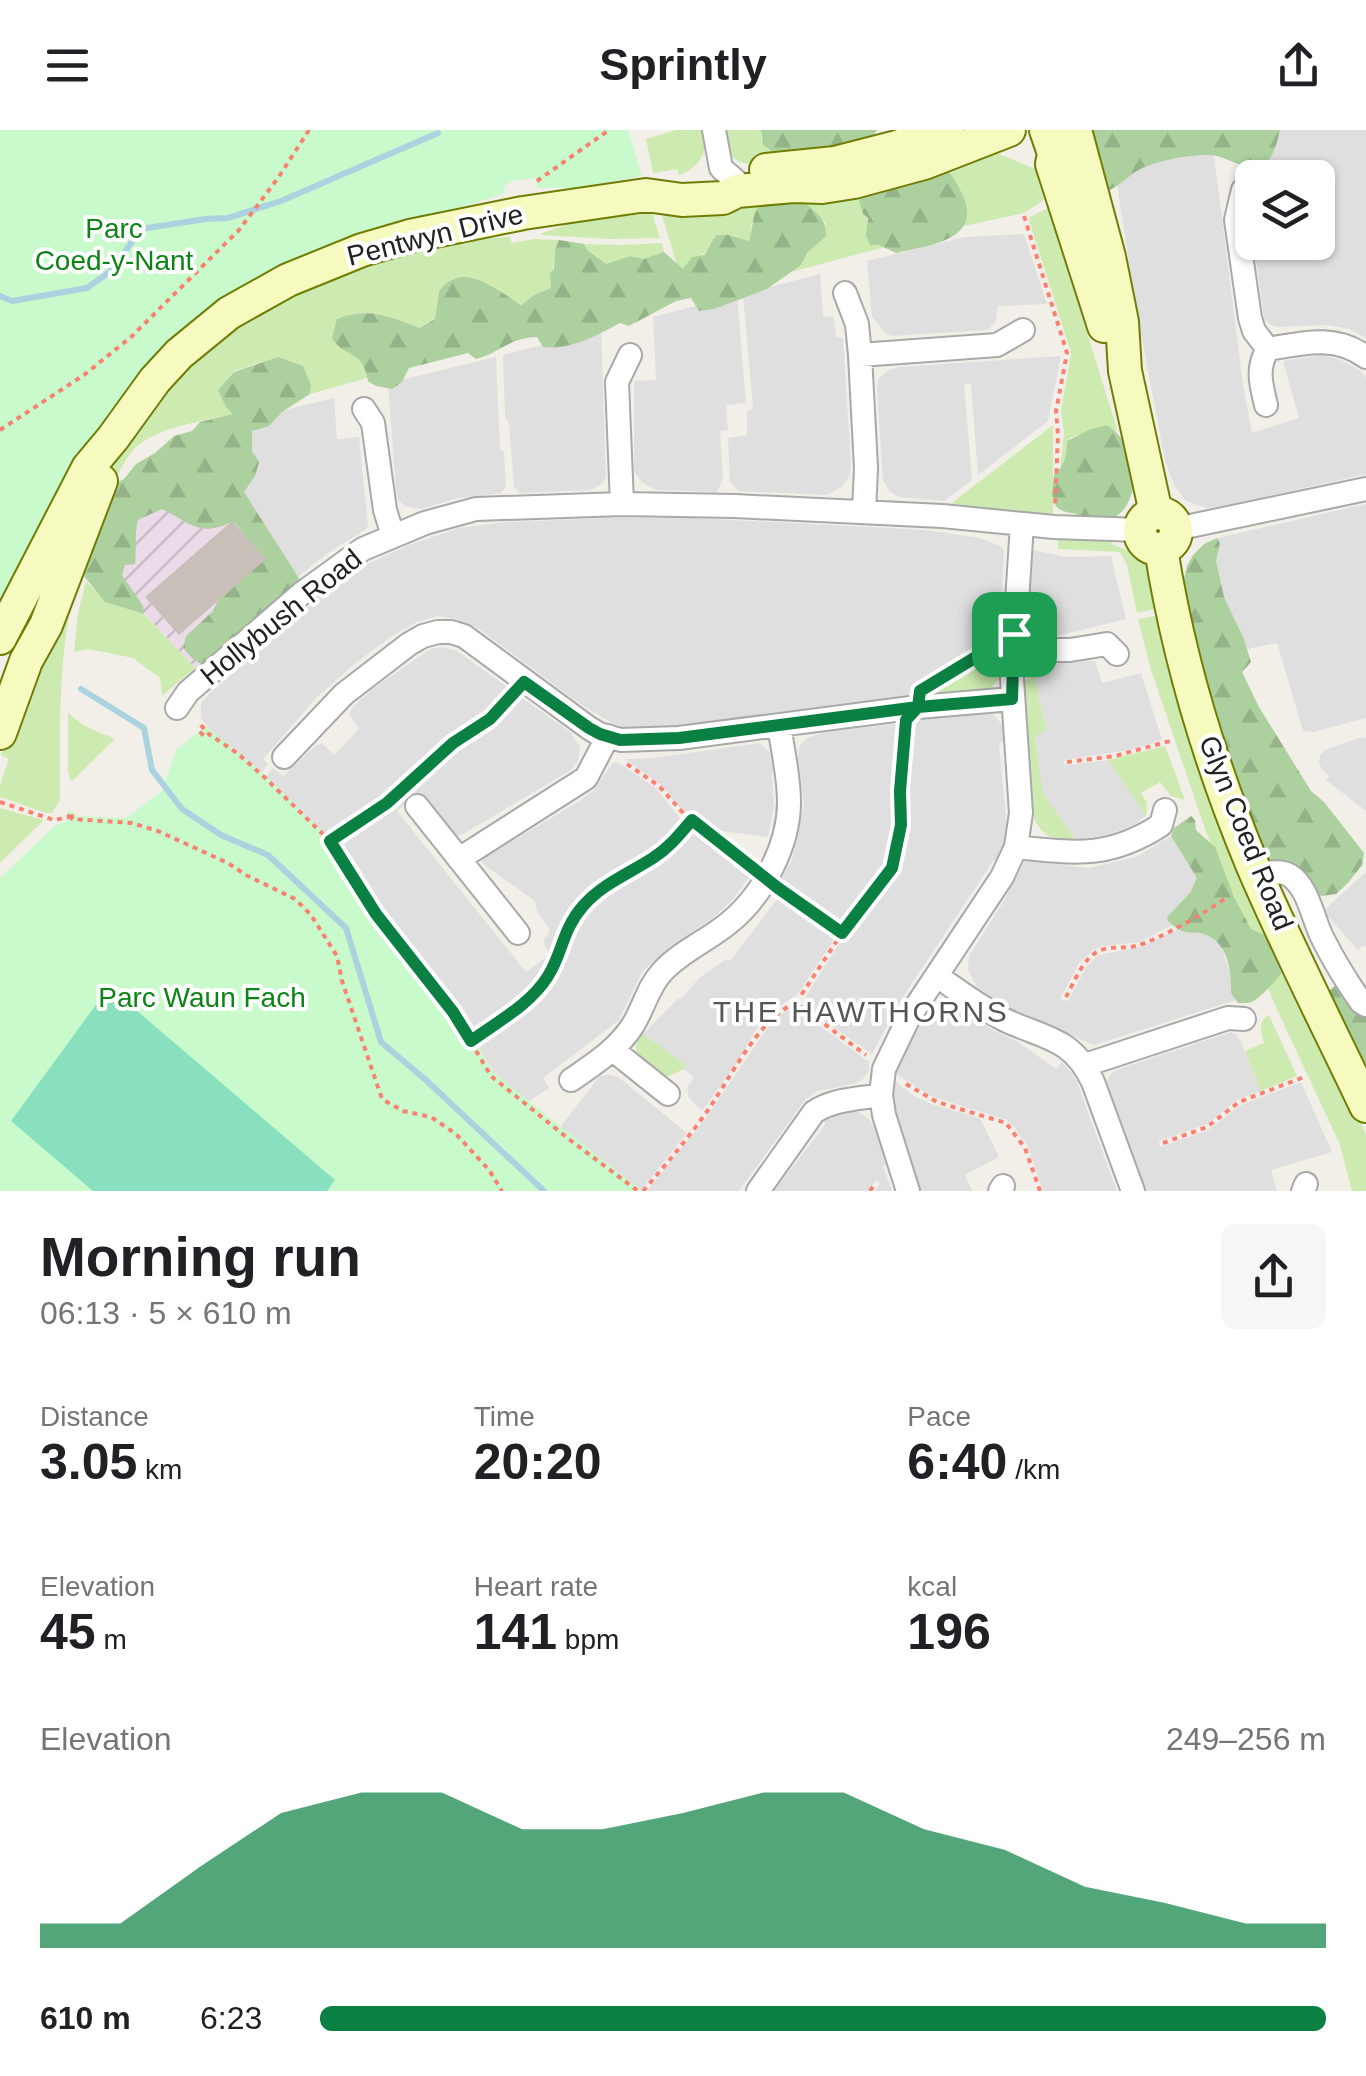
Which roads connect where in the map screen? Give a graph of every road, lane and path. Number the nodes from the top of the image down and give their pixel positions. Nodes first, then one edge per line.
1 (308, 130) edge
2 (608, 130) edge
3 (714, 130) edge
4 (947, 130) edge
5 (1046, 130) edge
6 (1075, 130) edge
7 (1007, 131) edge
8 (1052, 164) junction
9 (537, 181) dead end
10 (733, 183) junction
11 (1024, 216) dead end
12 (1242, 260) edge
13 (845, 293) dead end
14 (1023, 330) dead end
15 (1268, 349) junction
16 (630, 354) dead end
17 (860, 355) junction
18 (1366, 357) edge
19 (1125, 371) junction
20 (1266, 405) dead end
21 (364, 410) dead end
22 (0, 430) edge
23 (113, 438) junction
24 (1366, 489) edge
25 (622, 504) junction
26 (864, 512) junction
27 (1022, 524) junction
28 (1054, 527) junction
29 (1158, 530) junction
30 (393, 536) junction
31 (0, 638) edge
32 (1014, 642) junction
33 (1117, 654) dead end
34 (524, 682) junction
35 (1012, 699) junction
36 (918, 707) junction
37 (177, 708) dead end
38 (201, 725) dead end
39 (778, 726) junction
40 (0, 732) edge
41 (1170, 741) dead end
42 (605, 743) junction
43 (284, 758) dead end
44 (1066, 762) dead end
45 (0, 802) edge
46 (417, 806) dead end
47 (1165, 810) dead end
48 (692, 820) junction
49 (330, 841) junction
50 (1016, 847) junction
51 (459, 859) junction
52 (1257, 876) junction
53 (766, 877) junction
54 (1228, 897) dead end
55 (518, 933) dead end
56 (842, 933) junction
57 (937, 976) junction
58 (1066, 997) dead end
59 (796, 1003) dead end
60 (1366, 1005) edge
61 (1244, 1020) dead end
62 (471, 1041) junction
63 (613, 1050) junction
64 (1085, 1065) junction
65 (1304, 1077) dead end
66 (571, 1080) dead end
67 (668, 1094) dead end
68 (880, 1095) junction
69 (1366, 1106) edge
70 (1163, 1142) dead end
71 (876, 1184) dead end
72 (502, 1191) edge
73 (638, 1191) edge
74 (758, 1191) edge
75 (870, 1191) edge
76 (908, 1191) edge
77 (1133, 1191) edge

1 - 22 path
2 - 9 path
3 - 10 street
4 - 10 street, Pentwyn Drive
5 - 8 street, Glyn Coed Road
6 - 19 street, Glyn Coed Road
7 - 8 street
7 - 10 street, Pentwyn Drive
8 - 19 street, Glyn Coed Road
10 - 23 street, Pentwyn Drive
11 - 28 path
12 - 15 street
13 - 17 street
14 - 17 street
15 - 18 street
15 - 20 street
16 - 25 street
17 - 26 street
19 - 29 street, Glyn Coed Road
21 - 30 street, Hollybush Road
23 - 31 street, Pentwyn Drive
23 - 40 street, Pentwyn Drive
24 - 29 street, Hollybush Road
25 - 26 street, Hollybush Road
25 - 30 street, Hollybush Road
26 - 27 street, Hollybush Road
27 - 28 street, Hollybush Road
27 - 32 street
28 - 29 street, Hollybush Road
29 - 52 street, Glyn Coed Road
30 - 37 street, Hollybush Road
32 - 33 street
32 - 35 street
32 - 36 path
34 - 42 street
34 - 43 street
34 - 49 path
35 - 36 street
35 - 50 street
36 - 39 street
36 - 56 path
38 - 49 path
39 - 42 street
39 - 53 street
41 - 44 path
42 - 48 path
42 - 51 street
45 - 72 path
46 - 51 street
47 - 50 street
48 - 53 path
48 - 62 path
49 - 62 path
50 - 57 street
51 - 55 street
52 - 60 street
52 - 69 street, Glyn Coed Road
53 - 56 path
53 - 63 street
54 - 58 path
56 - 59 path
57 - 64 street
57 - 68 street
61 - 64 street
62 - 73 path
63 - 66 street
63 - 67 street
64 - 77 street
65 - 70 path
68 - 74 street
68 - 76 street
71 - 75 path

